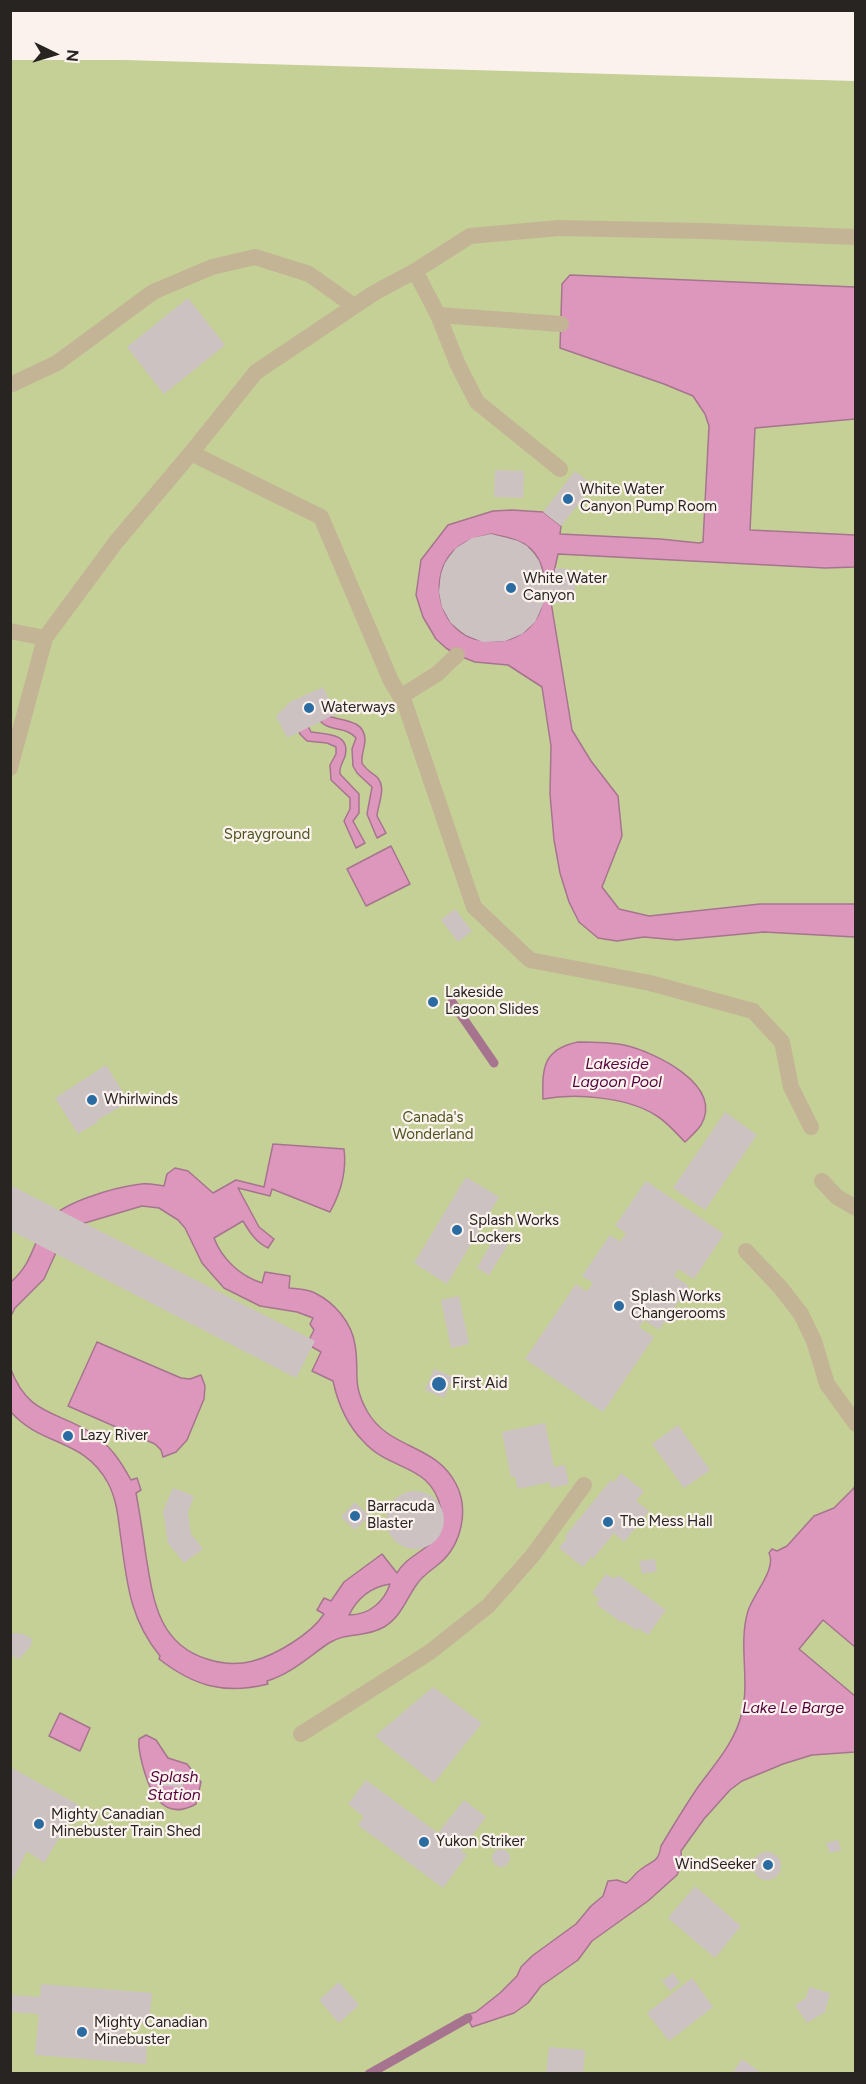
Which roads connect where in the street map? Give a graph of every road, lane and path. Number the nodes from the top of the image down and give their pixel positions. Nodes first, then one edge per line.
1 (855, 237) edge
2 (415, 271) junction
3 (354, 306) junction
4 (438, 315) junction
5 (561, 324) dead end
6 (10, 385) edge
7 (191, 453) junction
8 (560, 469) dead end
9 (10, 631) edge
10 (45, 638) junction
11 (457, 655) dead end
12 (400, 697) junction
13 (10, 768) edge
14 (811, 1127) dead end
15 (822, 1181) dead end
16 (855, 1208) edge
17 (746, 1251) dead end
18 (855, 1424) edge
19 (584, 1485) dead end
20 (301, 1734) dead end

1 - 2 lane
2 - 3 lane
2 - 4 lane
3 - 6 lane
3 - 7 lane
4 - 5 lane
4 - 8 lane
7 - 10 lane
7 - 12 lane
9 - 10 lane
10 - 13 lane
11 - 12 lane
12 - 14 lane
15 - 16 lane
17 - 18 lane
19 - 20 lane

